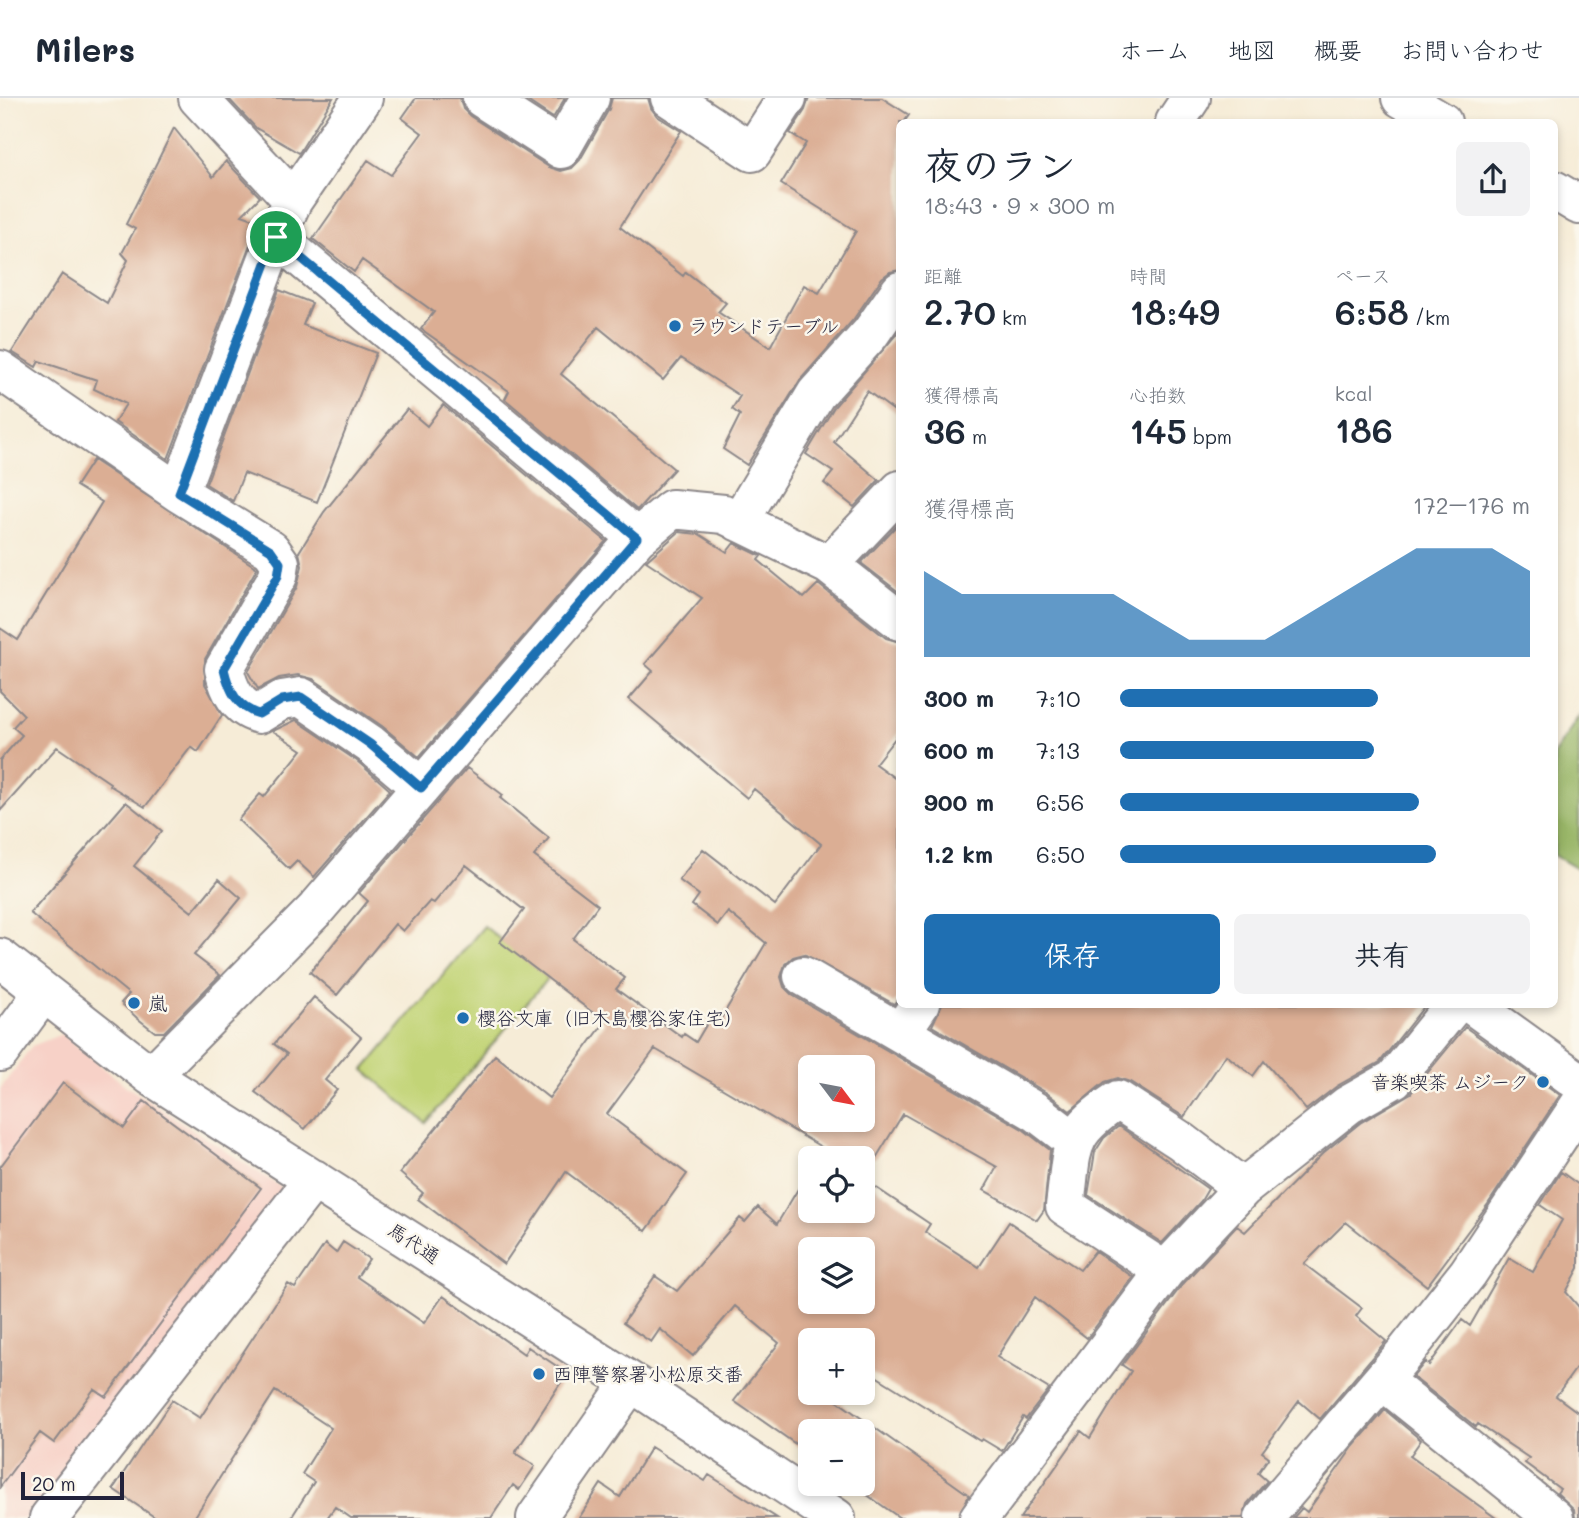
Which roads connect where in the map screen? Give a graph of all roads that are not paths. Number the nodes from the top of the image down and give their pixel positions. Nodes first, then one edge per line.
1 (198, 98) edge
2 (363, 98) edge
3 (482, 98) edge
4 (590, 98) edge
5 (670, 98) edge
6 (787, 98) edge
7 (1191, 98) edge
8 (1401, 98) edge
9 (1177, 119) edge
10 (1436, 119) edge
11 (1558, 192) edge
12 (293, 200) junction
13 (1579, 205) edge
14 (276, 237) junction
15 (896, 297) edge
16 (0, 370) edge
17 (179, 493) junction
18 (896, 494) edge
19 (739, 522) junction
20 (637, 538) junction
21 (829, 565) junction
22 (896, 618) edge
23 (421, 788) junction
24 (0, 958) edge
25 (803, 976) dead end
26 (43, 993) junction
27 (1452, 1008) edge
28 (1477, 1008) edge
29 (910, 1018) edge
30 (0, 1052) edge
31 (151, 1076) junction
32 (1579, 1082) edge
33 (1579, 1106) edge
34 (1074, 1141) junction
35 (314, 1179) junction
36 (1243, 1188) junction
37 (1165, 1271) junction
38 (1382, 1380) junction
39 (631, 1382) junction
40 (64, 1513) edge
41 (537, 1518) edge
42 (836, 1518) edge
43 (979, 1518) edge
44 (1264, 1518) edge
45 (1554, 1518) edge

1 - 12 street
2 - 12 street
3 - 4 street
5 - 6 street
7 - 9 street
8 - 10 street
11 - 13 street
12 - 14 street
14 - 17 street
14 - 20 street
15 - 19 street
16 - 17 street
17 - 23 street
18 - 21 street
19 - 20 street
19 - 21 street
20 - 23 street
21 - 22 street
23 - 31 street
24 - 26 street, 馬代通
25 - 29 street
26 - 30 street
26 - 31 street, 馬代通
27 - 36 street
28 - 32 street
29 - 34 street
31 - 35 street, 馬代通
33 - 38 street
34 - 36 street
34 - 37 street
35 - 39 street, 馬代通
35 - 40 street
36 - 37 street
37 - 43 street
38 - 44 street
38 - 45 street
39 - 41 street
39 - 42 street, 馬代通

